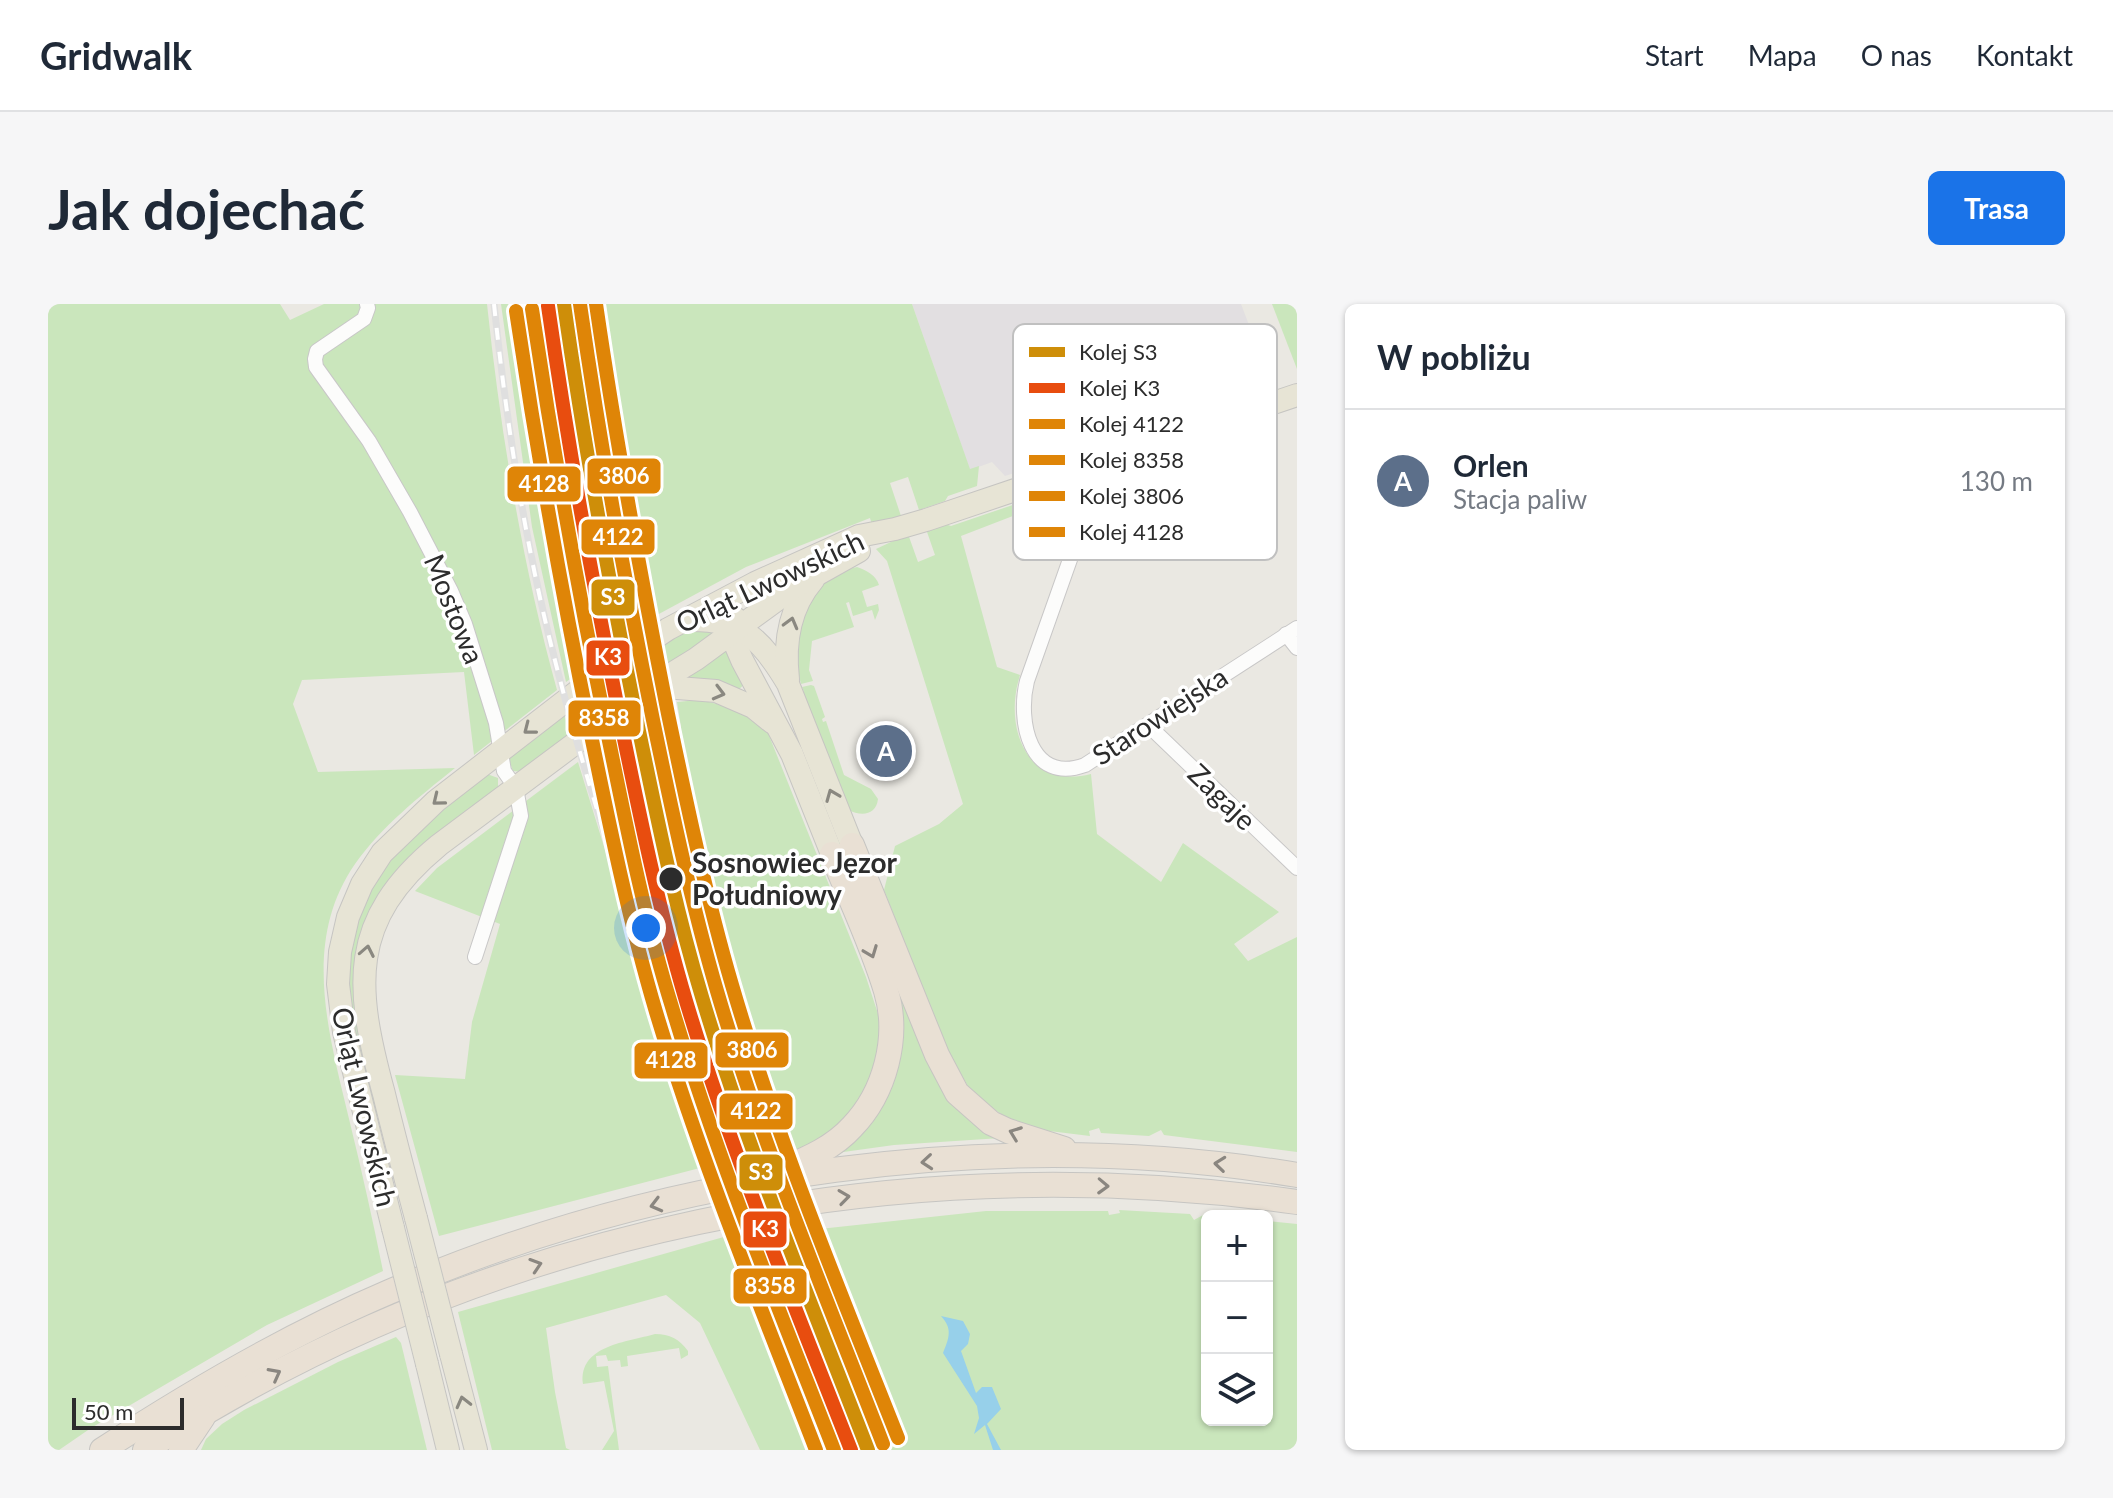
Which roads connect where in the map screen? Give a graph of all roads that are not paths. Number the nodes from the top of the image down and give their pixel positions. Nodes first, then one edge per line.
1 (367, 304) edge
2 (1297, 395) edge
3 (1277, 402) edge
4 (1013, 489) edge
5 (895, 529) junction
6 (1070, 560) edge
7 (821, 570) junction
8 (755, 583) junction
9 (684, 620) junction
10 (735, 629) junction
11 (1291, 631) edge
12 (1297, 648) edge
13 (788, 684) junction
14 (652, 686) junction
15 (1148, 725) junction
16 (777, 726) junction
17 (500, 752) junction
18 (516, 788) junction
19 (842, 850) junction
20 (1297, 868) edge
21 (475, 957) dead end
22 (1089, 1157) junction
23 (1297, 1175) edge
24 (732, 1187) junction
25 (1297, 1202) edge
26 (207, 1411) junction
27 (102, 1450) edge
28 (145, 1450) edge
29 (181, 1450) edge
30 (448, 1450) edge
31 (476, 1450) edge

1 - 17 street, Mostowa
2 - 3 main road, Orląt Lwowskich
4 - 5 main road, Orląt Lwowskich
5 - 7 main road, Orląt Lwowskich
5 - 8 main road, Orląt Lwowskich
6 - 15 street, Starowiejska
7 - 10 main road, Orląt Lwowskich
13 -> 7 main road
8 - 9 main road, Orląt Lwowskich
8 - 10 main road
9 - 10 main road
9 -> 17 main road, Orląt Lwowskich
10 - 13 main road
10 - 14 main road, Orląt Lwowskich
10 - 16 main road
11 - 12 street
11 - 15 street, Starowiejska
19 -> 13 main road
14 -> 16 main road
14 - 18 main road, Orląt Lwowskich
15 - 20 street, Zagaje
16 - 19 main road
17 - 18 street, Mostowa
17 -> 30 main road, Orląt Lwowskich, bridge
18 - 21 street, Mostowa
31 -> 18 main road, Orląt Lwowskich, bridge
22 -> 19 highway
19 -> 24 highway
23 -> 22 highway
22 -> 24 highway
24 -> 27 highway
26 -> 25 highway
26 - 28 highway
26 - 29 highway

